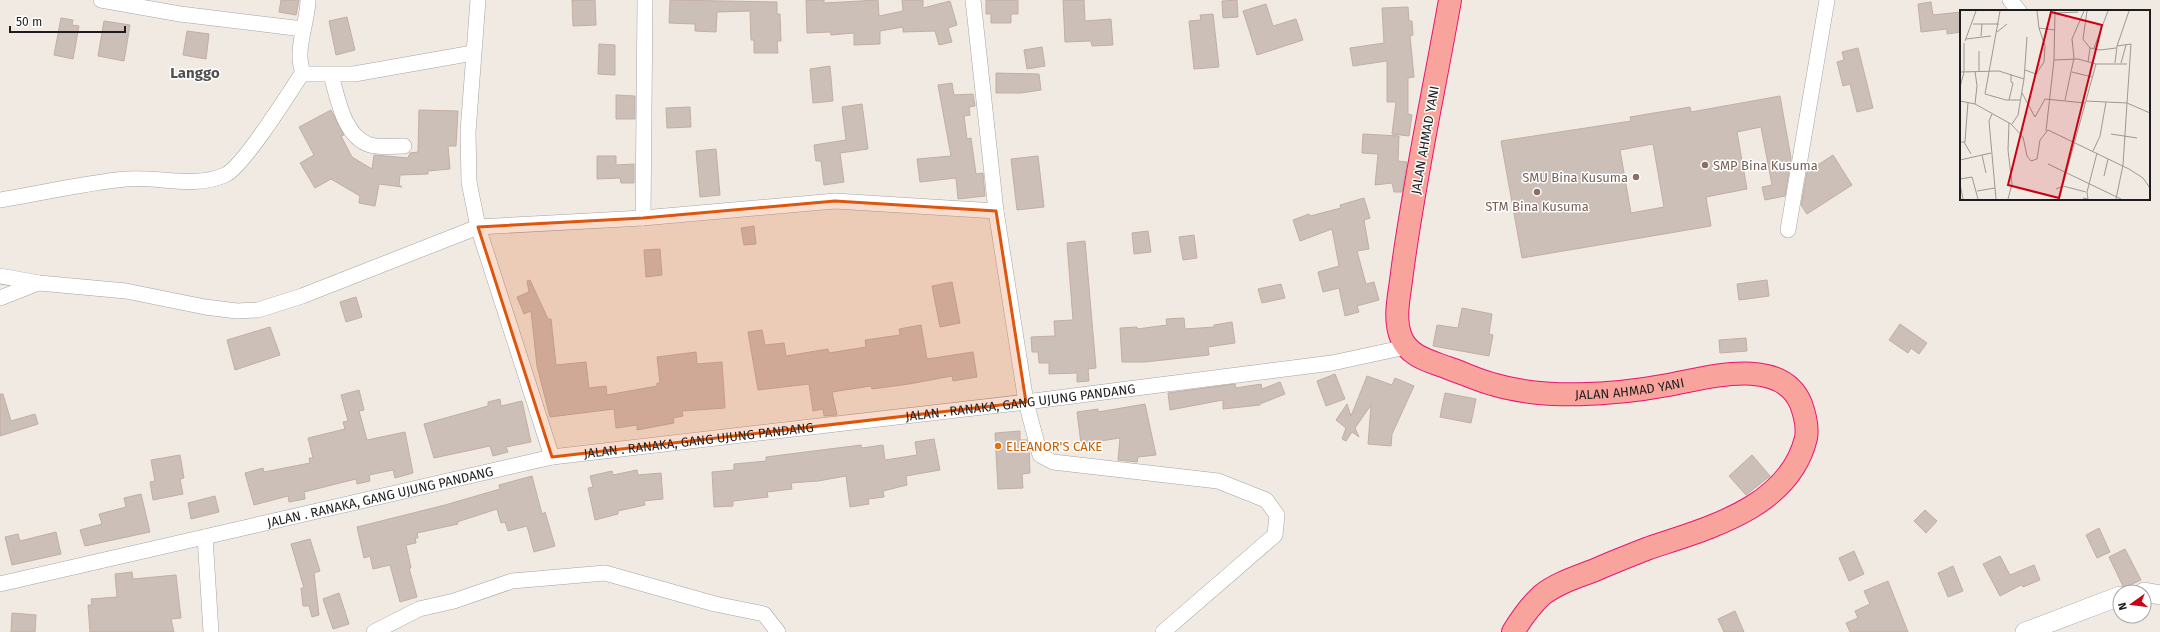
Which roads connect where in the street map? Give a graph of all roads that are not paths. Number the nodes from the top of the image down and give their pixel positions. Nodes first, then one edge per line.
1 (101, 0) edge
2 (308, 0) edge
3 (478, 0) edge
4 (645, 0) edge
5 (974, 0) edge
6 (1450, 0) edge
7 (1828, 0) edge
8 (2010, 0) edge
9 (2018, 10) edge
10 (303, 29) junction
11 (473, 54) junction
12 (303, 72) junction
13 (331, 74) junction
14 (404, 146) dead end
15 (0, 200) edge
16 (996, 211) junction
17 (643, 218) junction
18 (478, 227) junction
19 (1788, 230) dead end
20 (0, 276) edge
21 (39, 283) junction
22 (0, 298) edge
23 (1406, 347) junction
24 (1026, 402) junction
25 (552, 457) junction
26 (206, 537) junction
27 (0, 583) edge
28 (2112, 599) edge
29 (211, 632) edge
30 (374, 632) edge
31 (778, 632) edge
32 (1164, 632) edge
33 (1512, 632) edge
34 (2025, 632) edge

1 - 10 street
2 - 10 street
3 - 11 street
4 - 17 street
5 - 16 street
6 - 23 highway, JALAN AHMAD YANI
7 - 19 street
8 - 9 street
10 - 12 street
11 - 13 street
11 - 18 street
12 - 13 street
12 - 15 street
13 - 14 street
16 - 17 street
16 - 24 street
17 - 18 street
18 - 21 street
18 - 25 street
20 - 21 street
21 - 22 street
23 - 24 street, JALAN . RANAKA, GANG UJUNG PANDANG
23 - 33 highway, JALAN AHMAD YANI
24 - 25 street, JALAN . RANAKA, GANG UJUNG PANDANG
24 - 32 street
25 - 26 street, JALAN . RANAKA, GANG UJUNG PANDANG
26 - 27 street, JALAN . RANAKA, GANG UJUNG PANDANG
26 - 29 street
28 - 34 street
30 - 31 street

